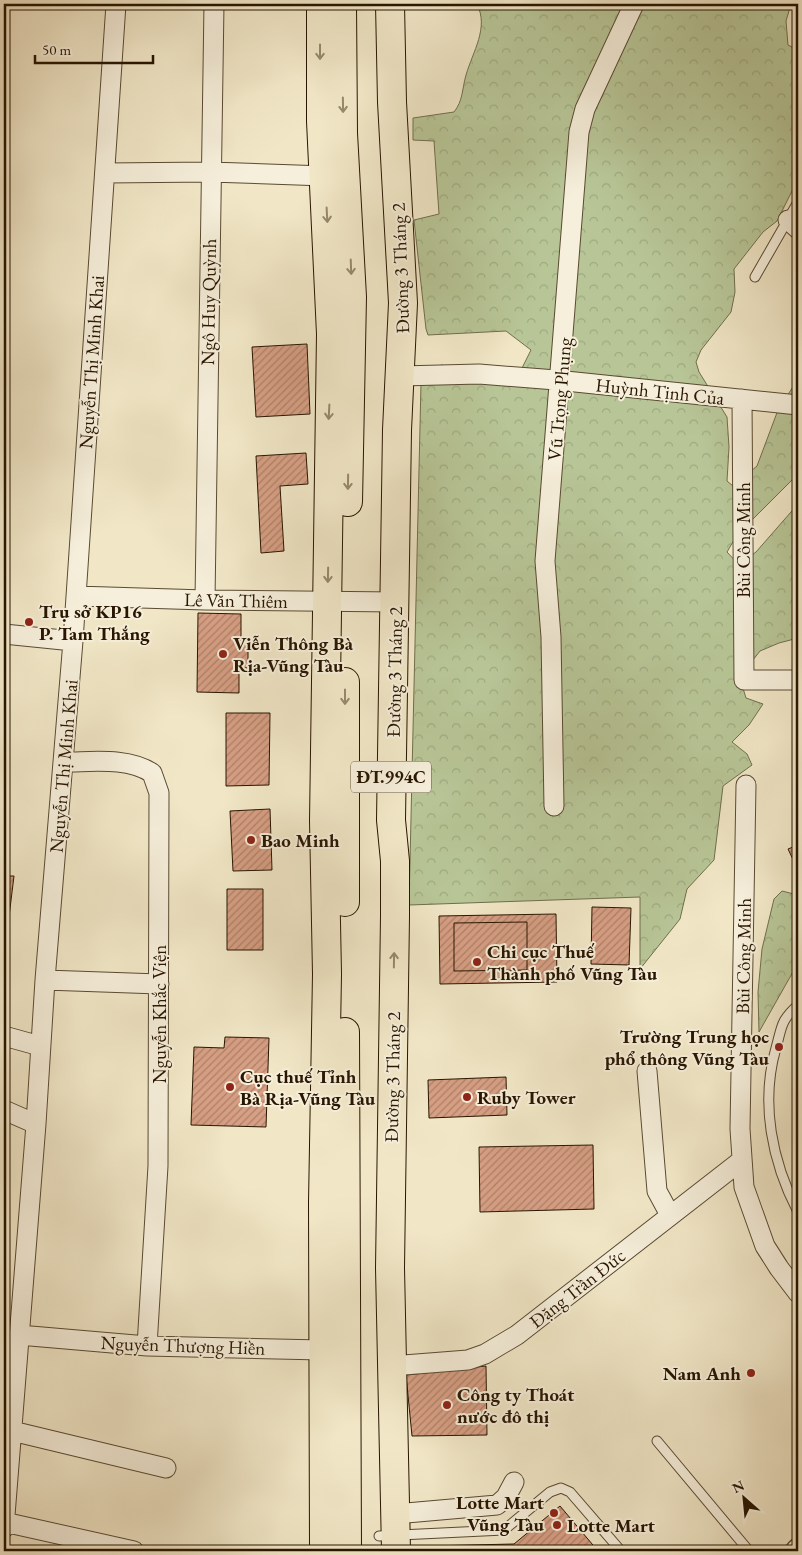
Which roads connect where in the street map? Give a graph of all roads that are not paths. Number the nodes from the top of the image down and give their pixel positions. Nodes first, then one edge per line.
1 (116, 4) edge
2 (214, 4) edge
3 (320, 4) edge
4 (342, 4) edge
5 (374, 4) edge
6 (390, 4) edge
7 (634, 4) edge
8 (106, 172) junction
9 (210, 172) junction
10 (325, 176) junction
11 (798, 202) edge
12 (793, 225) edge
13 (755, 277) dead end
14 (341, 376) junction
15 (560, 380) junction
16 (396, 382) junction
17 (742, 399) junction
18 (798, 405) edge
19 (76, 596) junction
20 (205, 600) junction
21 (336, 602) junction
22 (389, 602) junction
23 (4, 634) edge
24 (73, 641) junction
25 (798, 680) edge
26 (64, 762) junction
27 (746, 785) dead end
28 (554, 806) dead end
29 (45, 980) junction
30 (159, 984) junction
31 (798, 1005) edge
32 (4, 1036) edge
33 (40, 1046) junction
34 (647, 1071) dead end
35 (4, 1110) edge
36 (36, 1124) junction
37 (742, 1160) junction
38 (798, 1212) edge
39 (670, 1216) junction
40 (798, 1293) edge
41 (19, 1335) junction
42 (148, 1346) junction
43 (334, 1346) junction
44 (387, 1349) junction
45 (10, 1367) edge
46 (12, 1431) junction
47 (657, 1441) dead end
48 (166, 1468) dead end
49 (514, 1482) dead end
50 (4, 1524) edge
51 (389, 1538) edge
52 (134, 1551) edge
53 (324, 1551) edge
54 (347, 1551) edge
55 (621, 1551) edge
56 (749, 1551) edge

1 - 8 street, Nguyễn Thị Minh Khai
2 - 9 street, Ngô Huy Quỳnh
3 -> 10 main road, ĐT.994C
4 -> 14 main road, ĐT.994C
5 - 16 main road, Đường 3 Tháng 2 / ĐT.994C
6 - 16 main road, Đường 3 Tháng 2 / ĐT.994C
7 - 15 street, Vũ Trọng Phụng
8 - 9 street
8 - 19 street, Nguyễn Thị Minh Khai
9 - 10 street
9 - 20 street, Ngô Huy Quỳnh
10 -> 14 main road, ĐT.994C
11 - 12 lane
12 - 13 lane
14 -> 21 main road, ĐT.994C
15 - 16 street, Huỳnh Tịnh Của
15 - 17 street, Huỳnh Tịnh Của
15 - 28 street, Vũ Trọng Phụng
16 - 22 main road, Đường 3 Tháng 2 / ĐT.994C
17 - 18 street, Huỳnh Tịnh Của
17 - 25 street, Bùi Công Minh
19 - 20 street, Lê Văn Thiêm
19 - 24 street, Nguyễn Thị Minh Khai
20 - 21 street, Lê Văn Thiêm
21 - 22 street, Lê Văn Thiêm
21 -> 43 main road, ĐT.994C
44 -> 22 main road, Đường 3 Tháng 2 / ĐT.994C
23 - 24 street
24 - 26 street, Nguyễn Thị Minh Khai
26 - 29 street, Nguyễn Thị Minh Khai
26 - 30 street, Nguyễn Khắc Viện
27 - 37 street, Bùi Công Minh
29 - 30 street
29 - 33 street, Nguyễn Thị Minh Khai
30 - 42 street, Nguyễn Khắc Viện
31 - 38 lane
32 - 33 street
33 - 36 street, Nguyễn Thị Minh Khai
34 - 39 street
35 - 36 street
36 - 41 street, Nguyễn Thị Minh Khai
37 - 39 street, Đặng Trần Đức
37 - 40 street, Bùi Công Minh
39 - 44 street, Đặng Trần Đức
41 - 42 street, Nguyễn Thượng Hiền
41 - 45 street, Nguyễn Thị Minh Khai
42 - 43 street, Nguyễn Thượng Hiền
43 - 53 main road, ĐT.994C
43 - 54 main road, ĐT.994C
44 - 51 main road, Đường 3 Tháng 2 / ĐT.994C
45 - 46 street, Nguyễn Thị Minh Khai
46 - 48 street
46 - 50 street, Nguyễn Thị Minh Khai
47 - 56 lane
49 - 51 street
50 - 52 street
51 - 55 lane

